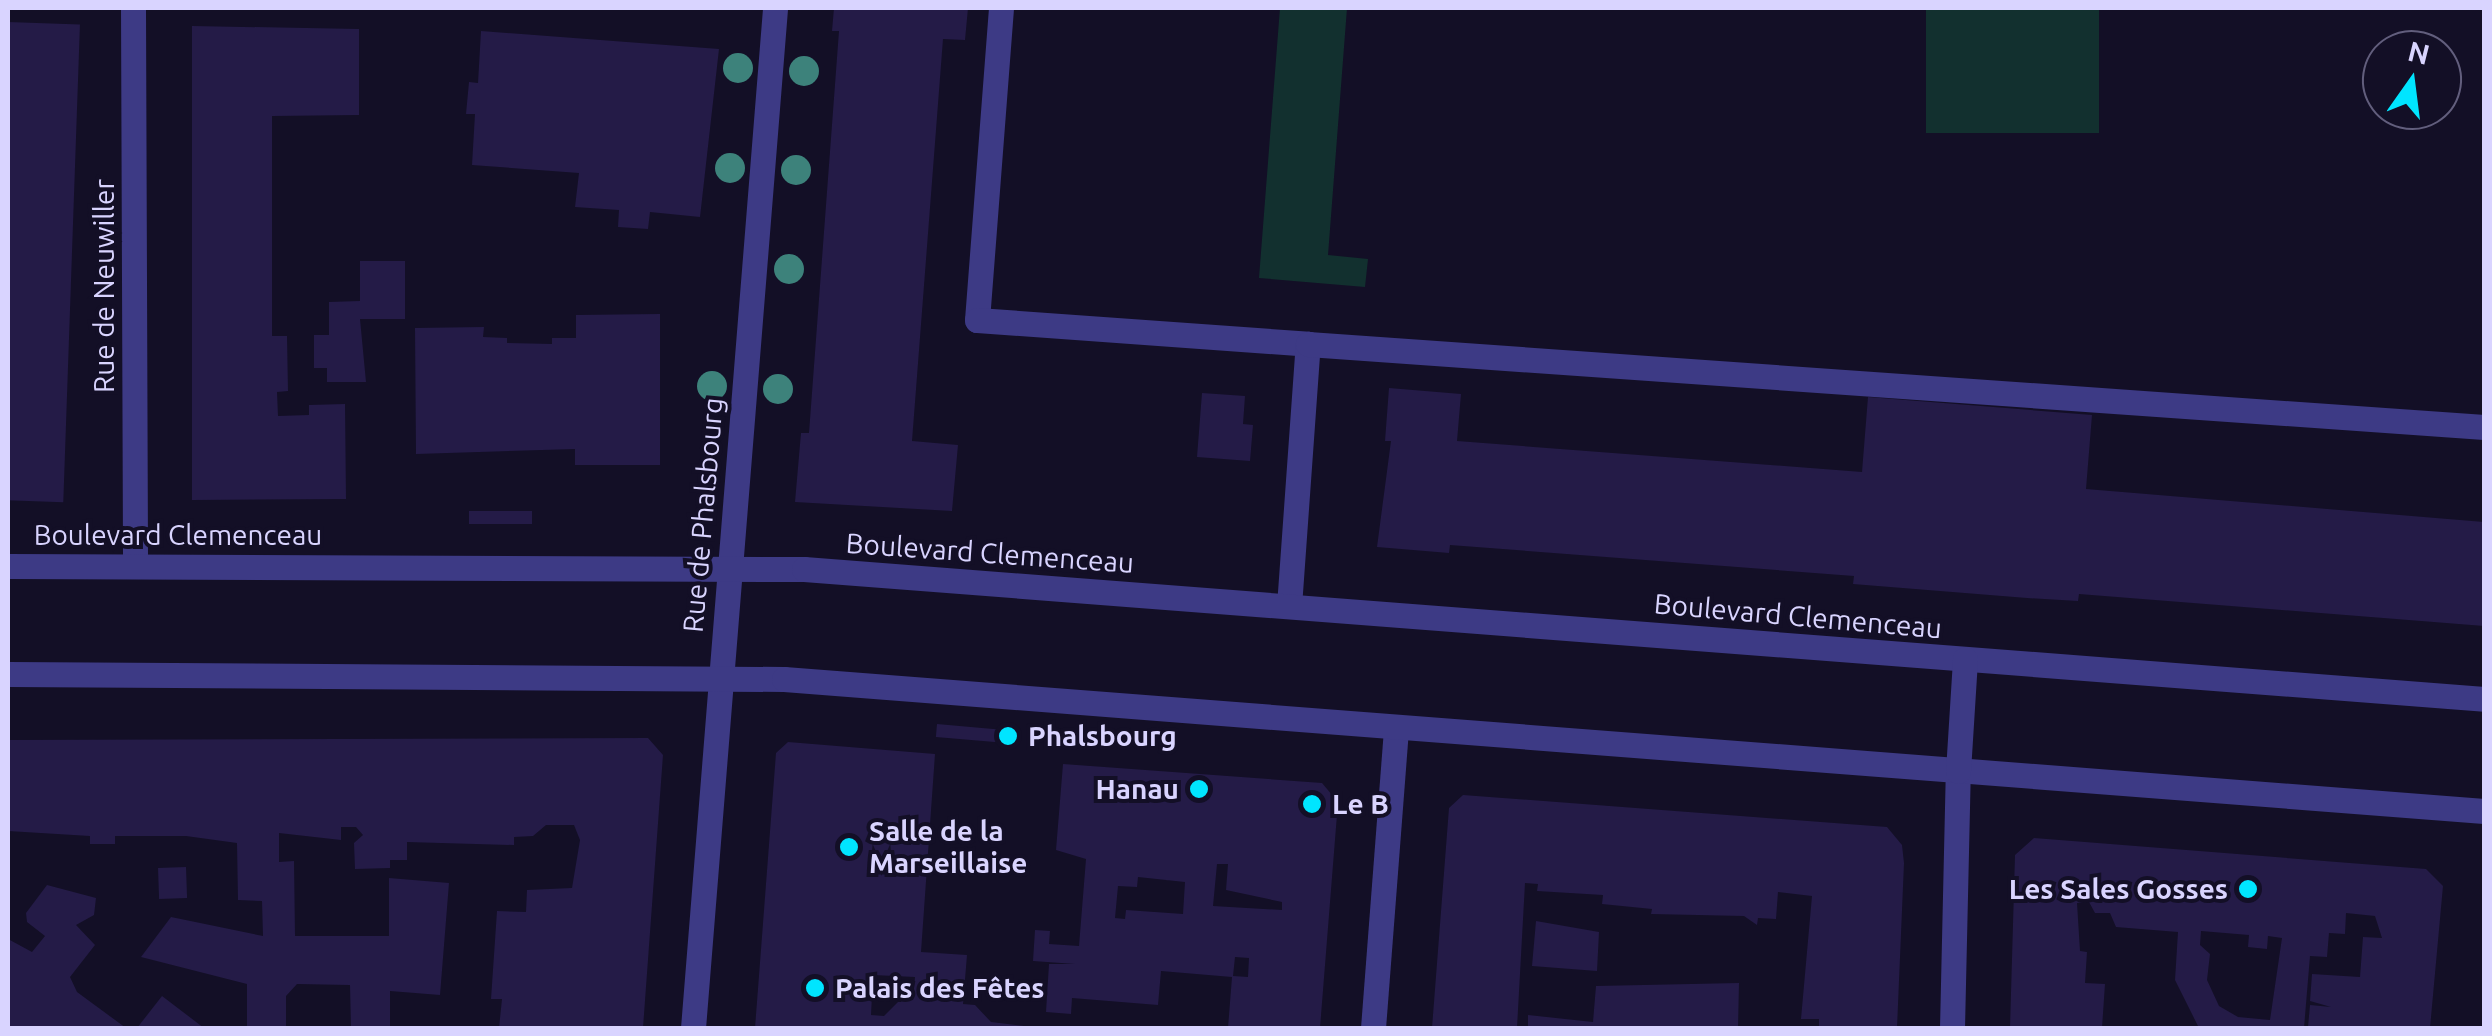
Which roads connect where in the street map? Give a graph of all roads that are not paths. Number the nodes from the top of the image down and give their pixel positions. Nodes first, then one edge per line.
1 (133, 8) edge
2 (775, 8) edge
3 (1001, 8) edge
4 (1308, 344) junction
5 (2484, 427) edge
6 (135, 565) junction
7 (8, 566) edge
8 (733, 566) junction
9 (1289, 606) junction
10 (1965, 659) junction
11 (8, 674) edge
12 (717, 676) junction
13 (2484, 699) edge
14 (1396, 727) junction
15 (1958, 771) junction
16 (2484, 811) edge
17 (693, 1028) edge
18 (1373, 1028) edge
19 (1952, 1028) edge

1 - 6 street, Rue de Neuwiller
2 - 8 street, Rue de Phalsbourg
3 - 4 street
4 - 5 street
4 - 9 street
6 - 7 street, Boulevard Clemenceau
6 - 8 street, Boulevard Clemenceau
8 - 9 street, Boulevard Clemenceau
8 - 12 street, Rue de Phalsbourg
9 - 10 street, Boulevard Clemenceau
10 - 13 street, Boulevard Clemenceau
10 - 15 street, Boulevard Clemenceau
11 - 12 street
12 - 14 street
12 - 17 street, Rue de Phalsbourg
14 - 15 street
14 - 18 street
15 - 16 street
15 - 19 street, Boulevard Clemenceau

